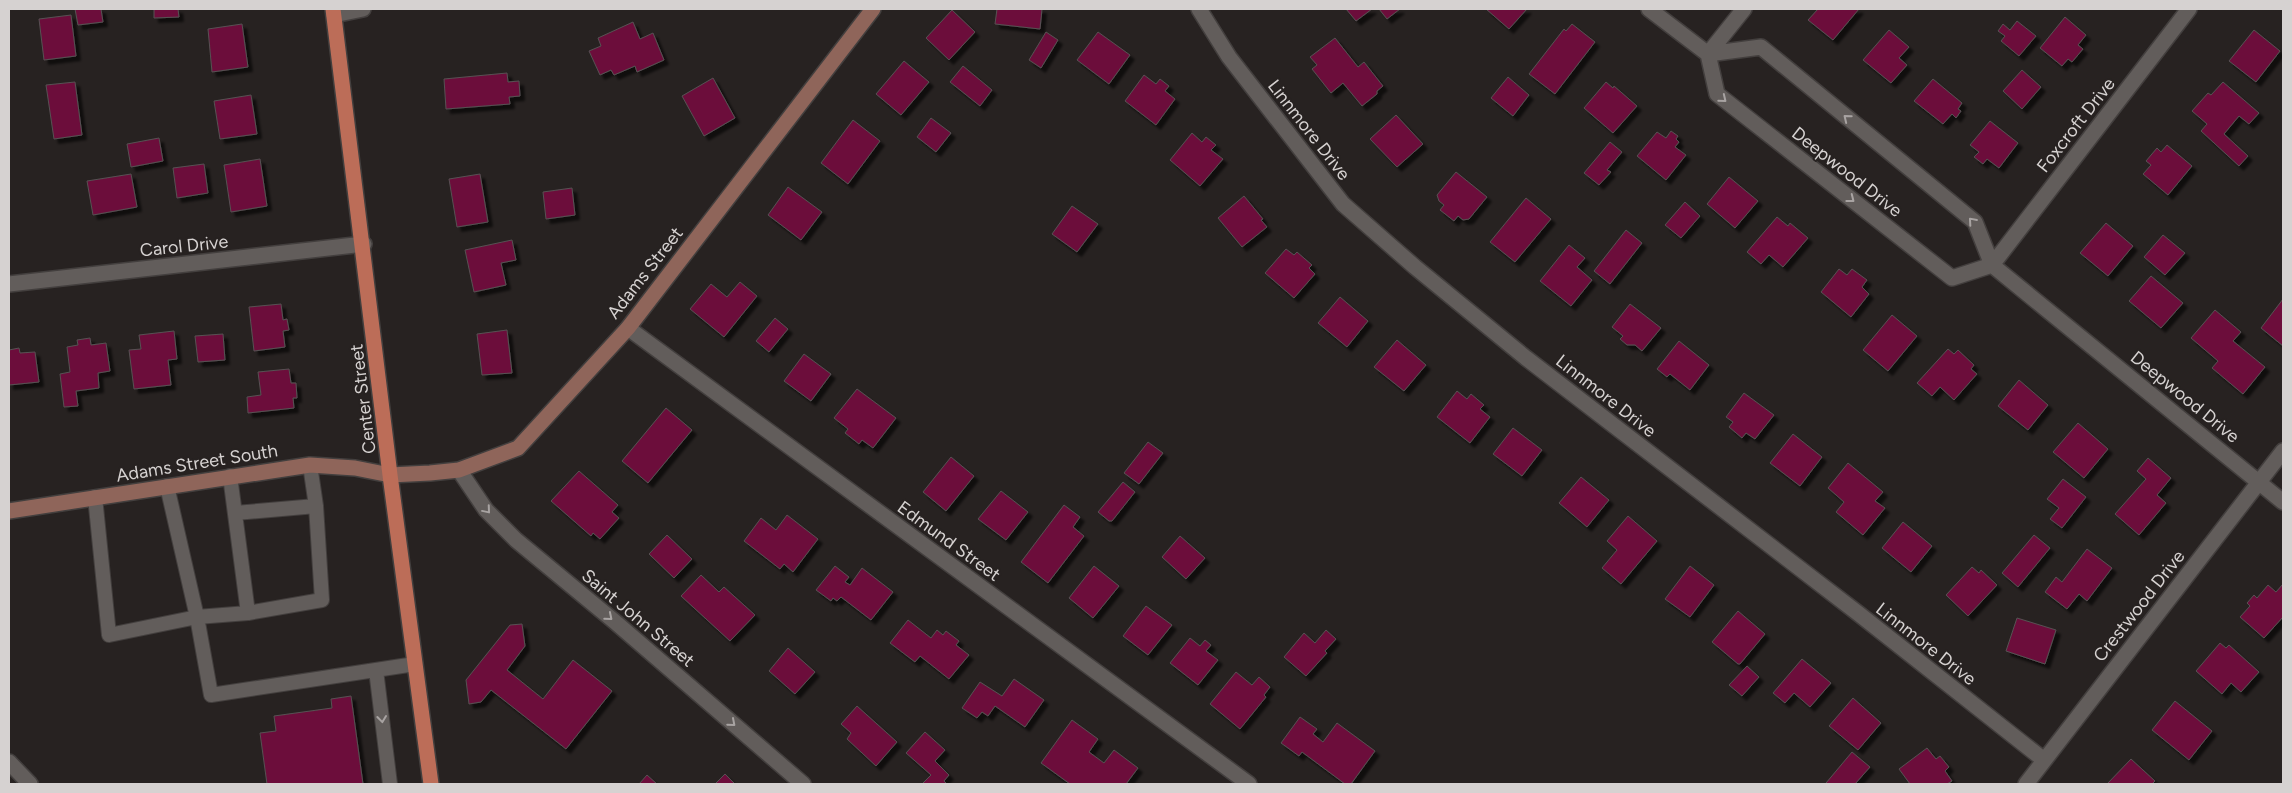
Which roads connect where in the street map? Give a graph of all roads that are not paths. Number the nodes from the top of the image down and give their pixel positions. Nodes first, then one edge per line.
1 (363, 9) edge
2 (873, 9) edge
3 (1200, 9) edge
4 (1649, 9) edge
5 (1744, 9) edge
6 (2189, 9) edge
7 (333, 12) edge
8 (1708, 54) junction
9 (364, 244) junction
10 (1992, 265) junction
11 (9, 280) edge
12 (628, 328) junction
13 (2283, 451) edge
14 (310, 465) junction
15 (459, 470) junction
16 (390, 475) junction
17 (230, 476) junction
18 (2259, 482) junction
19 (168, 486) junction
20 (95, 497) junction
21 (2283, 502) edge
22 (316, 506) junction
23 (9, 511) edge
24 (236, 513) junction
25 (248, 613) junction
26 (197, 617) junction
27 (415, 664) junction
28 (376, 670) junction
29 (2044, 760) junction
30 (9, 762) edge
31 (30, 784) edge
32 (390, 784) edge
33 (431, 784) edge
34 (802, 784) edge
35 (1249, 784) edge
36 (2026, 784) edge

1 - 7 street
2 - 12 main road, Adams Street
3 - 29 street, Linnmore Drive
4 - 8 street
5 - 8 street
6 - 10 street, Foxcroft Drive
7 - 9 main road, Center Street
10 -> 8 street, Deepwood Drive
8 -> 10 street, Deepwood Drive
9 - 11 street, Carol Drive
9 - 16 main road, Center Street
10 - 18 street, Deepwood Drive
12 - 15 main road, Adams Street
12 - 35 street, Edmund Street
13 - 18 street, Crestwood Drive
14 - 16 main road, Adams Street South
14 - 17 main road, Adams Street South
14 - 22 lane
15 - 16 main road, Adams Street
15 -> 34 street, Saint John Street
16 - 27 main road, Center Street
17 - 19 main road, Adams Street South
17 - 24 lane
18 - 21 street, Deepwood Drive
18 - 29 street, Crestwood Drive
19 - 20 main road, Adams Street South
19 - 26 lane
20 - 23 main road, Adams Street South
20 - 26 lane
22 - 24 lane
22 - 25 lane
24 - 25 lane
25 - 26 lane
26 - 28 lane
27 - 28 lane
27 - 33 main road, Center Street
28 -> 32 lane
29 - 36 street, Crestwood Drive
30 - 31 street

